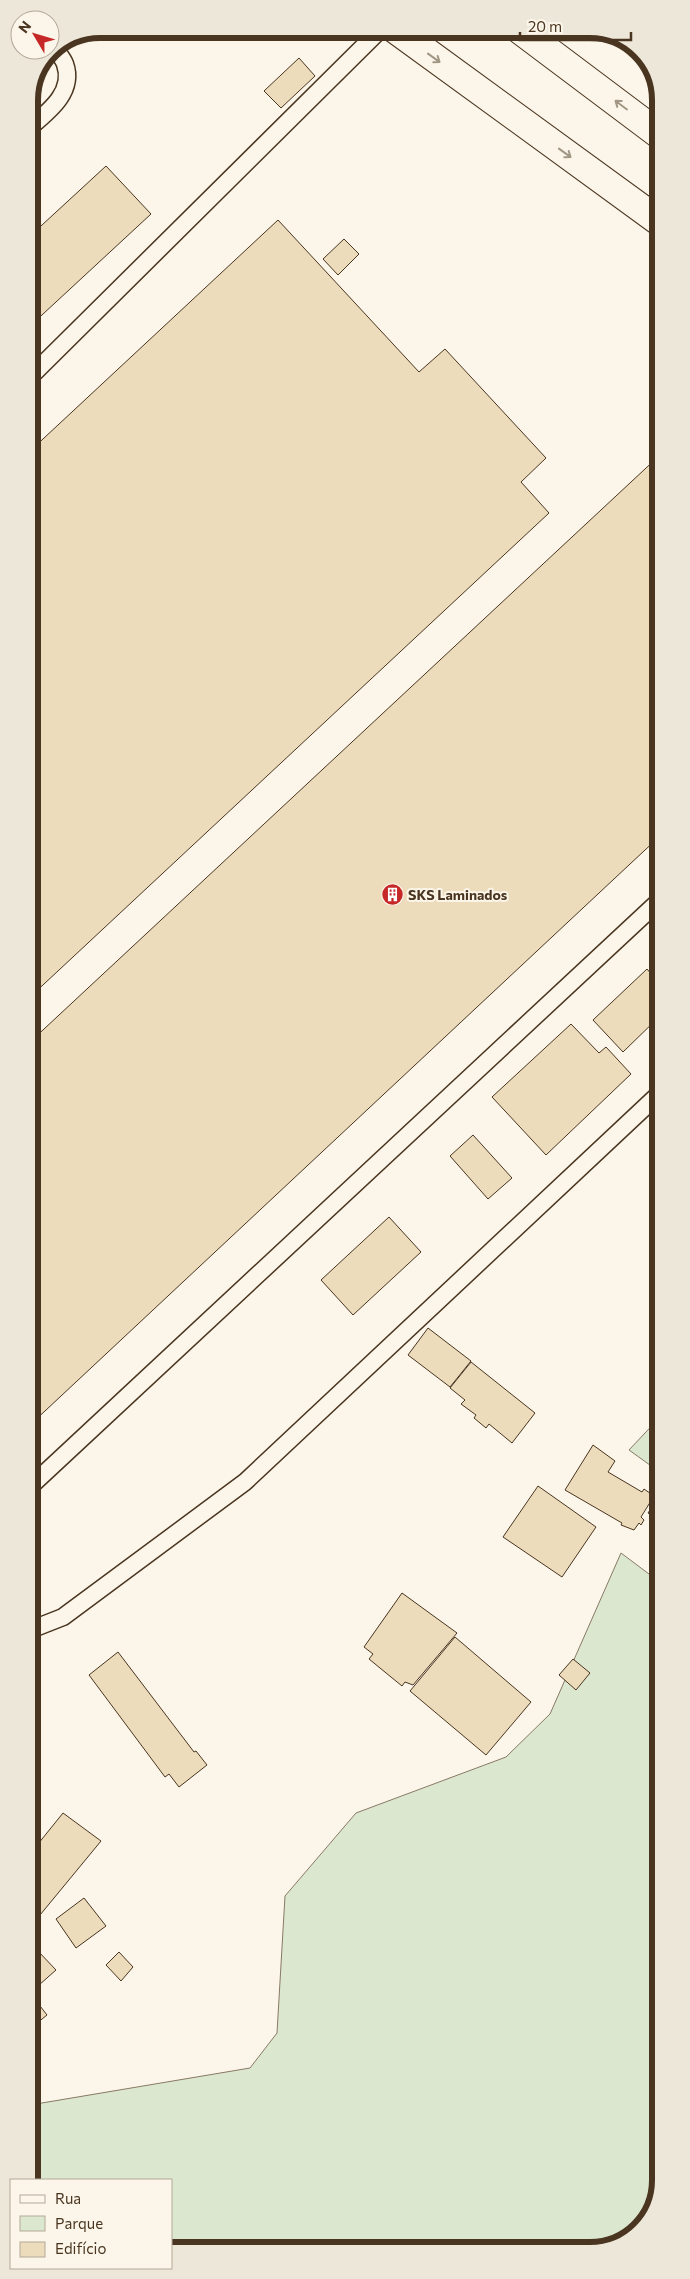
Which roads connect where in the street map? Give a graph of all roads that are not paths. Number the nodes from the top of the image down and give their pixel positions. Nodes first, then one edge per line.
1 (372, 38) edge
2 (407, 38) edge
3 (531, 38) edge
4 (60, 56) edge
5 (38, 120) edge
6 (652, 129) edge
7 (652, 216) edge
8 (38, 369) edge
9 (652, 907) edge
10 (652, 1100) edge
11 (38, 1479) edge
12 (38, 1627) edge

1 - 8 lane
2 -> 7 main road
6 -> 3 main road
4 - 5 lane
9 - 11 lane
10 - 12 lane

